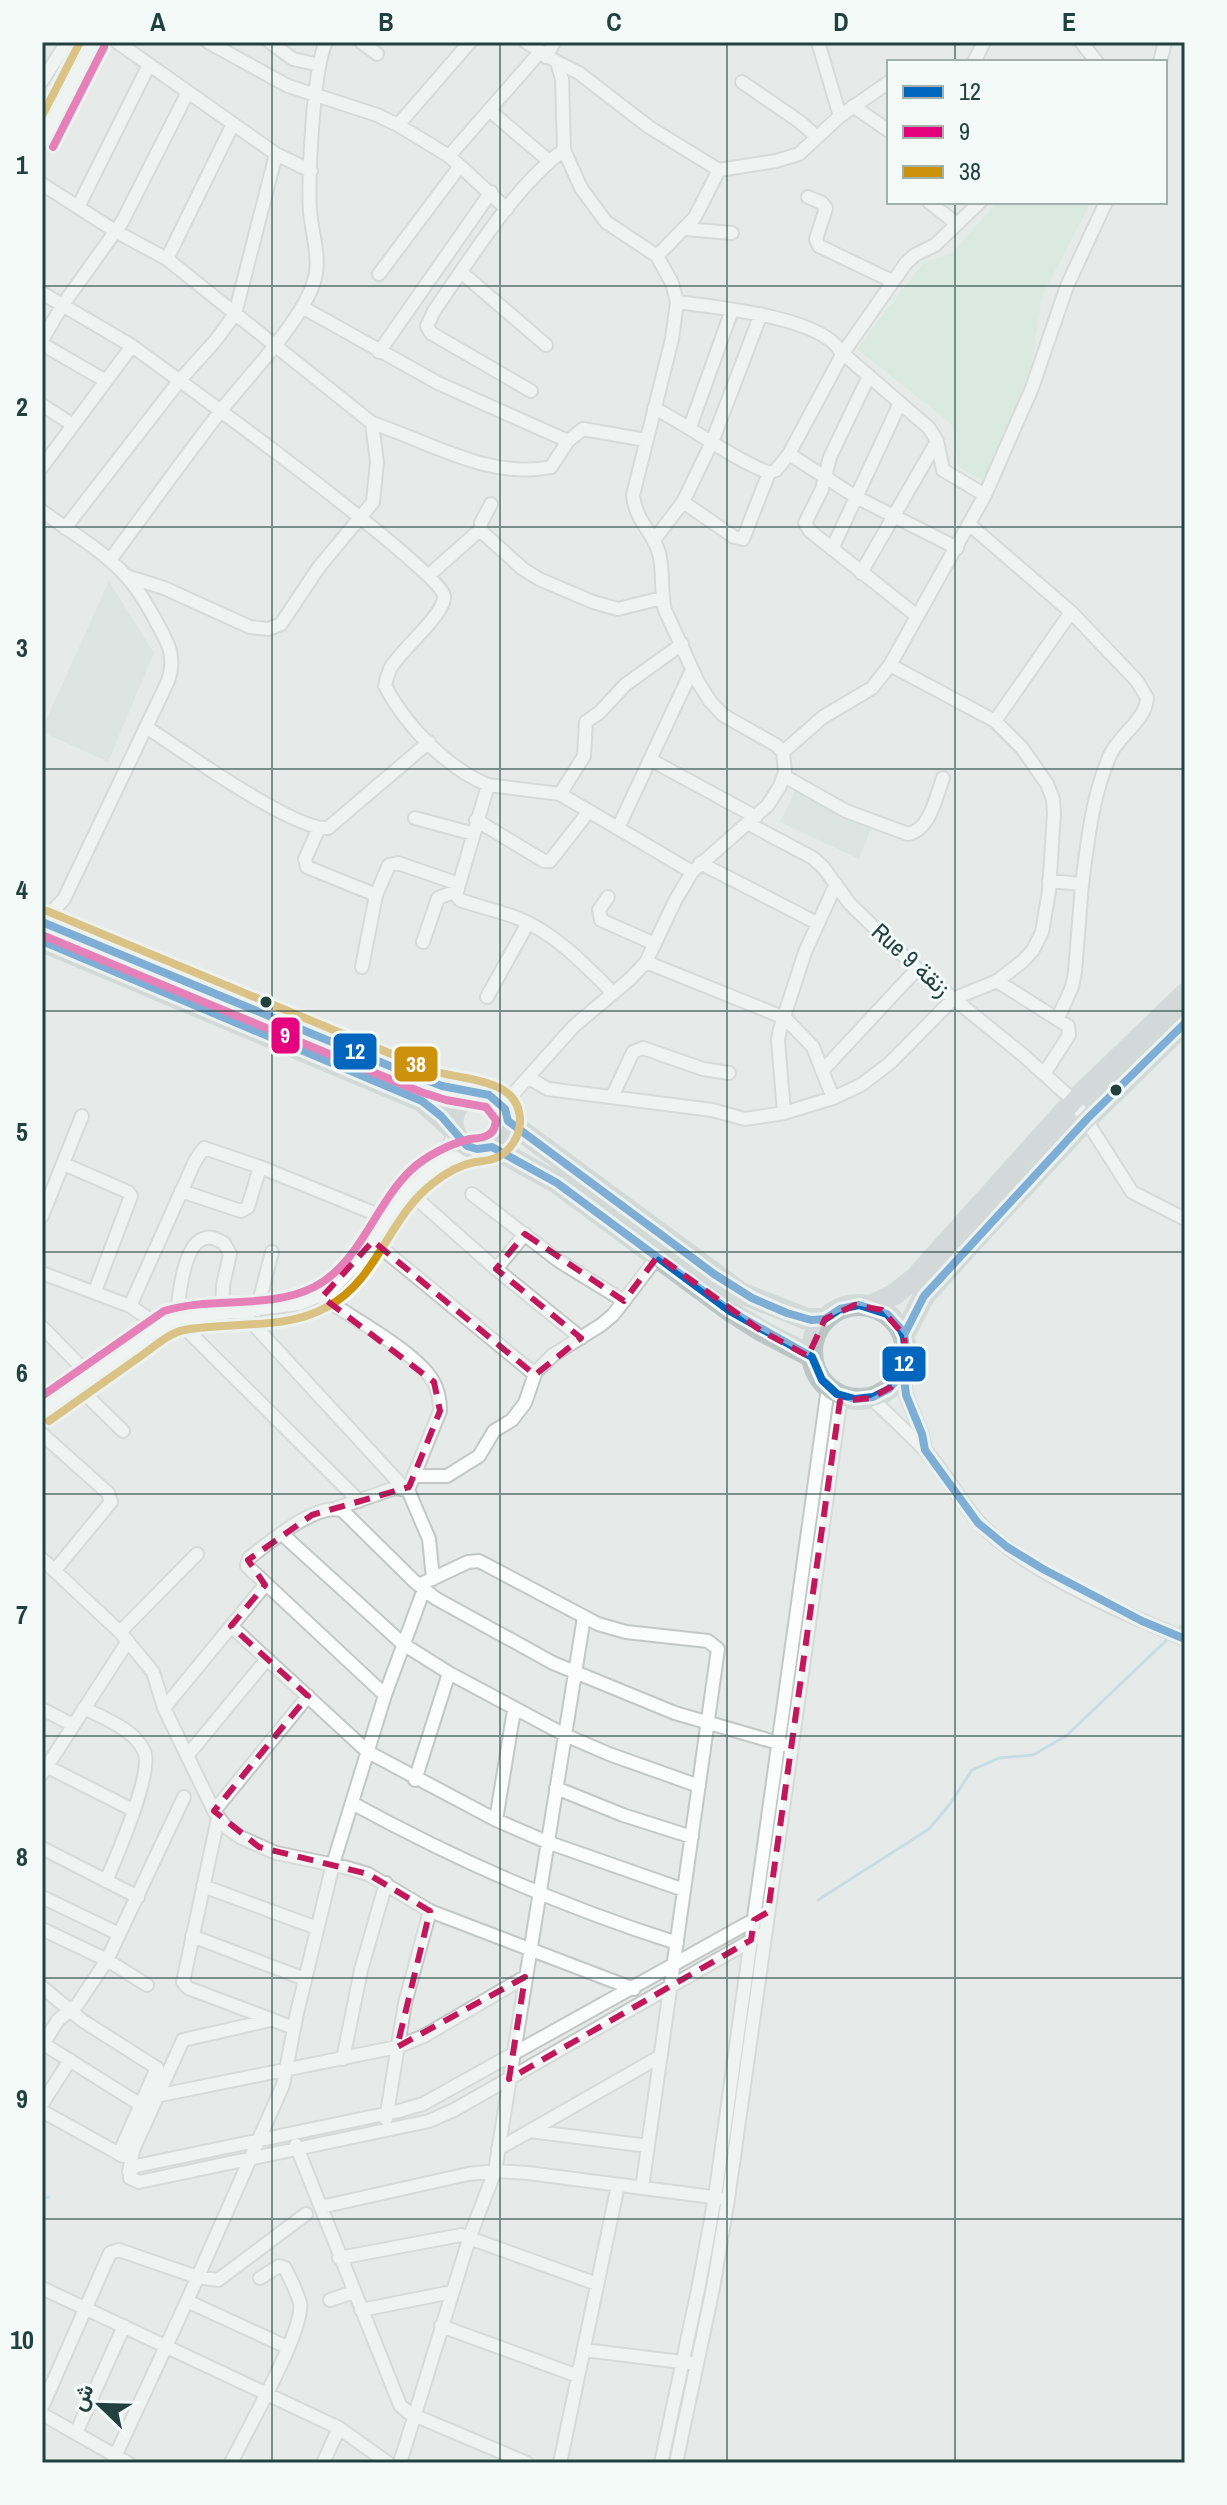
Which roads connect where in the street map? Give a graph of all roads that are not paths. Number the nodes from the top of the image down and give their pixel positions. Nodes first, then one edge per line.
1 (67, 42) edge
2 (93, 42) edge
3 (117, 42) edge
4 (208, 42) edge
5 (270, 42) edge
6 (361, 42) edge
7 (470, 42) edge
8 (526, 42) edge
9 (554, 42) edge
10 (818, 42) edge
11 (984, 42) edge
12 (1081, 42) edge
13 (323, 44) edge
14 (377, 54) dead end
15 (548, 57) junction
16 (975, 60) edge
17 (1095, 60) edge
18 (149, 65) junction
19 (319, 65) junction
20 (42, 81) edge
21 (742, 82) dead end
22 (887, 83) edge
23 (188, 92) junction
24 (317, 95) junction
25 (853, 106) junction
26 (489, 110) junction
27 (840, 116) junction
28 (233, 124) junction
29 (398, 125) junction
30 (887, 130) edge
31 (817, 137) junction
32 (42, 142) edge
33 (564, 150) junction
34 (276, 154) junction
35 (449, 156) junction
36 (549, 161) junction
37 (460, 166) junction
38 (719, 170) junction
39 (311, 171) junction
40 (42, 184) edge
41 (491, 192) junction
42 (808, 197) dead end
43 (932, 204) edge
44 (978, 204) edge
45 (1105, 204) edge
46 (78, 207) junction
47 (507, 209) junction
48 (957, 224) junction
49 (685, 229) junction
50 (115, 231) junction
51 (732, 233) dead end
52 (657, 256) junction
53 (167, 259) junction
54 (461, 272) junction
55 (379, 274) dead end
56 (892, 281) junction
57 (42, 293) edge
58 (677, 302) junction
59 (62, 306) junction
60 (302, 307) junction
61 (732, 310) junction
62 (235, 314) junction
63 (761, 314) junction
64 (42, 342) edge
65 (275, 344) junction
66 (546, 345) dead end
67 (132, 346) junction
68 (379, 352) junction
69 (843, 353) junction
70 (869, 376) junction
71 (104, 380) junction
72 (180, 380) junction
73 (531, 391) dead end
74 (900, 403) junction
75 (42, 405) edge
76 (654, 408) junction
77 (222, 410) junction
78 (372, 423) junction
79 (73, 425) junction
80 (690, 427) junction
81 (646, 440) junction
82 (568, 441) junction
83 (937, 441) junction
84 (712, 442) junction
85 (789, 454) junction
86 (42, 467) edge
87 (769, 473) junction
88 (824, 477) junction
89 (985, 495) junction
90 (856, 497) junction
91 (683, 502) junction
92 (491, 504) dead end
93 (42, 511) edge
94 (894, 516) junction
95 (360, 518) junction
96 (970, 525) junction
97 (65, 528) junction
98 (481, 529) junction
99 (654, 540) junction
100 (957, 548) junction
101 (832, 549) junction
102 (110, 560) junction
103 (861, 573) junction
104 (429, 575) junction
105 (126, 576) junction
106 (662, 598) junction
107 (1071, 612) junction
108 (917, 616) junction
109 (682, 644) junction
110 (890, 665) junction
111 (692, 670) junction
112 (995, 721) junction
113 (146, 727) junction
114 (429, 742) junction
115 (783, 752) junction
116 (651, 760) junction
117 (784, 776) junction
118 (943, 778) dead end
119 (488, 785) junction
120 (560, 794) junction
121 (589, 811) junction
122 (415, 818) dead end
123 (476, 820) junction
124 (752, 821) junction
125 (319, 828) junction
126 (618, 828) junction
127 (474, 834) junction
128 (696, 867) junction
129 (1049, 881) junction
130 (836, 884) junction
131 (1082, 884) junction
132 (457, 888) junction
133 (376, 895) junction
134 (608, 897) dead end
135 (64, 899) junction
136 (42, 922) edge
137 (528, 923) junction
138 (817, 923) junction
139 (70, 932) junction
140 (42, 941) edge
141 (423, 942) dead end
142 (655, 944) junction
143 (646, 962) junction
144 (362, 967) dead end
145 (917, 969) junction
146 (997, 981) junction
147 (613, 993) junction
148 (1185, 994) edge
149 (487, 997) dead end
150 (953, 999) junction
151 (785, 1018) junction
152 (1058, 1018) junction
153 (1185, 1023) edge
154 (822, 1071) junction
155 (729, 1073) dead end
156 (1044, 1074) junction
157 (529, 1078) junction
158 (475, 1094) junction
159 (612, 1097) junction
160 (833, 1098) junction
161 (498, 1101) junction
162 (1074, 1101) junction
163 (784, 1113) junction
164 (82, 1116) dead end
165 (508, 1119) junction
166 (1087, 1119) junction
167 (453, 1131) junction
168 (483, 1148) junction
169 (64, 1164) junction
170 (260, 1167) junction
171 (435, 1167) junction
172 (407, 1190) junction
173 (181, 1191) junction
174 (472, 1194) dead end
175 (42, 1216) edge
176 (386, 1218) junction
177 (1185, 1219) edge
178 (525, 1234) junction
179 (373, 1241) junction
180 (272, 1252) dead end
181 (658, 1256) junction
182 (496, 1269) junction
183 (42, 1273) edge
184 (95, 1291) junction
185 (322, 1297) junction
186 (624, 1301) junction
187 (130, 1306) junction
188 (871, 1306) junction
189 (257, 1310) junction
190 (242, 1312) junction
191 (222, 1314) junction
192 (825, 1319) junction
193 (177, 1320) junction
194 (42, 1327) edge
195 (161, 1327) junction
196 (904, 1335) junction
197 (581, 1338) junction
198 (812, 1357) junction
199 (903, 1369) junction
200 (536, 1371) junction
201 (90, 1376) junction
202 (76, 1385) junction
203 (834, 1392) junction
204 (871, 1398) junction
205 (42, 1411) edge
206 (123, 1431) dead end
207 (42, 1434) edge
208 (925, 1450) junction
209 (414, 1476) junction
210 (406, 1489) junction
211 (359, 1501) junction
212 (337, 1508) junction
213 (282, 1534) junction
214 (197, 1554) dead end
215 (42, 1559) edge
216 (55, 1570) junction
217 (433, 1579) junction
218 (265, 1585) junction
219 (421, 1587) junction
220 (584, 1617) junction
221 (231, 1626) junction
222 (124, 1636) junction
223 (1183, 1638) edge
224 (403, 1644) junction
225 (267, 1659) junction
226 (449, 1673) junction
227 (574, 1674) junction
228 (385, 1695) junction
229 (308, 1696) junction
230 (84, 1708) junction
231 (164, 1708) junction
232 (42, 1709) edge
233 (514, 1710) junction
234 (708, 1724) junction
235 (73, 1725) junction
236 (565, 1735) junction
237 (785, 1745) junction
238 (368, 1752) junction
239 (187, 1756) junction
240 (43, 1768) edge
241 (415, 1780) junction
242 (699, 1786) junction
243 (556, 1788) junction
244 (184, 1797) dead end
245 (352, 1803) junction
246 (133, 1810) junction
247 (216, 1814) junction
248 (496, 1820) junction
249 (692, 1837) junction
250 (547, 1842) junction
251 (42, 1848) edge
252 (333, 1864) junction
253 (106, 1881) junction
254 (386, 1883) junction
255 (203, 1886) junction
256 (684, 1890) junction
257 (539, 1894) junction
258 (42, 1897) edge
259 (138, 1897) junction
260 (430, 1911) junction
261 (768, 1912) junction
262 (754, 1920) junction
263 (317, 1928) junction
264 (42, 1929) edge
265 (766, 1932) junction
266 (119, 1934) junction
267 (192, 1936) junction
268 (751, 1940) junction
269 (677, 1943) junction
270 (530, 1951) junction
271 (107, 1960) junction
272 (674, 1965) junction
273 (525, 1977) junction
274 (305, 1979) junction
275 (147, 1985) dead end
276 (671, 1986) junction
277 (42, 1987) edge
278 (632, 1988) junction
279 (653, 1996) junction
280 (70, 2010) junction
281 (271, 2020) junction
282 (294, 2028) junction
283 (43, 2044) edge
284 (397, 2047) junction
285 (513, 2055) junction
286 (661, 2056) junction
287 (343, 2059) junction
288 (70, 2060) junction
289 (287, 2070) junction
290 (509, 2079) junction
291 (156, 2096) junction
292 (42, 2104) edge
293 (141, 2105) junction
294 (42, 2111) edge
295 (387, 2114) junction
296 (530, 2131) junction
297 (384, 2132) junction
298 (293, 2134) junction
299 (261, 2140) junction
300 (648, 2146) junction
301 (498, 2149) junction
302 (297, 2151) junction
303 (252, 2159) junction
304 (126, 2162) junction
305 (495, 2171) junction
306 (618, 2185) junction
307 (642, 2188) junction
308 (722, 2198) junction
309 (321, 2207) junction
310 (306, 2214) dead end
311 (470, 2236) junction
312 (339, 2258) junction
313 (197, 2277) junction
314 (260, 2278) dead end
315 (597, 2284) junction
316 (42, 2288) edge
317 (354, 2292) junction
318 (452, 2292) junction
319 (330, 2300) dead end
320 (187, 2301) junction
321 (85, 2308) junction
322 (361, 2310) junction
323 (124, 2326) junction
324 (441, 2326) junction
325 (167, 2346) junction
326 (287, 2347) junction
327 (584, 2350) junction
328 (690, 2363) junction
329 (578, 2376) junction
330 (268, 2393) junction
331 (42, 2407) edge
332 (42, 2414) edge
333 (414, 2415) junction
334 (339, 2428) junction
335 (76, 2433) junction
336 (114, 2459) edge
337 (128, 2463) edge
338 (231, 2463) edge
339 (323, 2463) edge
340 (388, 2463) edge
341 (400, 2463) edge
342 (527, 2463) edge
343 (560, 2463) edge
344 (661, 2463) edge
345 (676, 2463) edge

1 - 20 street
2 - 32 street
3 - 18 street
4 - 24 street
5 - 19 street
6 - 14 street
7 - 29 street
8 - 15 street
9 - 15 street
10 - 27 street
11 - 16 street
12 - 17 street
13 - 19 street
15 - 26 street
15 - 33 street
15 - 38 street
18 - 23 street
18 - 46 street
19 - 24 street
21 - 31 street
22 - 25 street
23 - 28 street
23 - 50 street
24 - 29 street
24 - 39 street
25 - 27 street
25 - 30 street
26 - 35 street
26 - 36 street
27 - 31 street
28 - 34 street
28 - 53 street
29 - 35 street
31 - 38 street
33 - 36 street
33 - 52 street
34 - 39 street
34 - 62 street
35 - 37 street
36 - 47 street
37 - 41 street
37 - 55 street
38 - 49 street
39 - 60 street
40 - 46 street
41 - 47 street
41 - 68 street
42 - 56 street
43 - 48 street
44 - 48 street
45 - 89 street
46 - 50 street
47 - 54 street
48 - 56 street
49 - 51 street
49 - 52 street
50 - 53 street
50 - 59 street
52 - 58 street
53 - 62 street
54 - 66 street
54 - 73 street
56 - 69 street
57 - 59 street
58 - 61 street
58 - 76 street
59 - 64 street
59 - 67 street
60 - 65 street
60 - 68 street
61 - 63 street
61 - 80 street
62 - 65 street
62 - 72 street
63 - 69 street
63 - 84 street
64 - 71 street
65 - 77 street
65 - 78 street
67 - 71 street
67 - 72 street
68 - 82 street
69 - 70 street
69 - 85 street
70 - 74 street
70 - 88 street
71 - 79 street
72 - 77 street
72 - 97 street
74 - 83 street
74 - 90 street
75 - 79 street
76 - 80 street
76 - 81 street
77 - 95 street
77 - 102 street
78 - 82 street
78 - 95 street
79 - 86 street
80 - 84 street
81 - 82 street
81 - 99 street
83 - 89 street
83 - 94 street
84 - 87 street
84 - 91 street
85 - 87 street
85 - 88 street
87 - 91 street
88 - 90 street
88 - 101 street
89 - 96 street
90 - 94 street
90 - 101 street
91 - 99 street
92 - 98 street
93 - 97 street
94 - 100 street
94 - 103 street
95 - 104 street
95 - 105 street
96 - 100 street
96 - 107 street
97 - 102 street
98 - 104 street
98 - 106 street
99 - 106 street
100 - 108 street
101 - 103 street
102 - 105 street
103 - 108 street
104 - 114 street
105 - 113 street
106 - 109 street
107 - 112 street
107 - 131 street
108 - 110 street
109 - 111 street
109 - 120 street
110 - 112 street
110 - 115 street
111 - 115 street
111 - 116 street
112 - 129 street
113 - 125 street
113 - 135 street
114 - 119 street
114 - 125 street
115 - 117 street
116 - 124 street, Rue 9 زنقة
116 - 126 street
117 - 118 street
117 - 124 street
119 - 120 street
119 - 123 street
120 - 121 street
121 - 123 street
121 - 126 street
122 - 127 street
123 - 127 street
124 - 128 street
124 - 130 street, Rue 9 زنقة
125 - 133 street
126 - 128 street
127 - 132 street
128 - 138 street
128 - 142 street
129 - 131 street
129 - 146 street
130 - 138 street
130 - 145 street, Rue 9 زنقة
131 - 152 street
132 - 133 street
132 - 137 street
132 - 141 street
133 - 144 street
134 - 142 street
135 - 136 street
135 - 139 street
136 - 139 highway
137 - 147 street
137 - 149 street
138 - 151 street
139 - 158 highway
140 - 167 highway
142 - 143 street
143 - 147 street
143 - 151 street
145 - 150 street, Rue 9 زنقة
145 - 154 street
146 - 150 street
146 - 152 street
147 - 157 street
148 - 162 highway
150 - 156 street, Rue 9 زنقة
150 - 160 street
151 - 154 street
151 - 163 street
152 - 156 street
153 - 166 highway
154 - 160 street
155 - 159 street
156 - 162 street, Rue 9 زنقة
157 - 159 street
157 - 161 street
157 - 165 street
158 - 161 highway
158 - 167 highway
159 - 163 street
160 - 163 street
161 - 165 highway
162 - 166 street, Rue 9 زنقة
162 - 188 highway
164 - 169 street
165 - 168 highway
165 - 192 highway
166 - 177 street, Rue 9 زنقة
166 - 196 highway
167 - 168 highway
167 - 171 street
168 - 171 street
168 - 181 highway
169 - 175 street
169 - 184 street
170 - 173 street
170 - 173 street
170 - 176 street
171 - 172 street
172 - 176 street
172 - 182 street
173 - 187 street
174 - 178 street
176 - 179 street
178 - 182 street
178 - 186 street
179 - 185 street
179 - 200 street
180 - 189 street
181 - 186 street
181 - 198 highway
182 - 197 street
183 - 184 street
184 - 187 street
185 - 189 street
185 - 209 street
186 - 197 street
187 - 195 street
188 - 192 highway
188 - 196 highway
189 - 190 street
190 - 191 street
190 - 210 street
191 - 193 street
191 - 193 street
192 - 198 highway
193 - 195 street
193 - 211 street
194 - 201 street
195 - 201 street
196 - 199 highway
197 - 200 street
198 - 203 highway
199 - 204 highway
199 - 208 street
200 - 209 street
201 - 202 street
202 - 205 street
202 - 206 street
203 - 204 highway
203 - 237 street
204 - 208 street
207 - 216 street
208 - 223 street
209 - 210 street
210 - 211 street
210 - 217 street
211 - 212 street
212 - 213 street
212 - 219 street
213 - 218 street
213 - 224 street
214 - 222 street
215 - 216 street
216 - 222 street
217 - 219 street
217 - 220 street
218 - 221 street
218 - 228 street
219 - 224 street
219 - 227 street
220 - 227 street
220 - 234 street
221 - 225 street
221 - 231 street
222 - 230 street
222 - 231 street
224 - 226 street
224 - 228 street
225 - 229 street
225 - 239 street
226 - 233 street
226 - 241 street
227 - 234 street
227 - 236 street
228 - 238 street
229 - 238 street
229 - 247 street
230 - 235 street
230 - 246 street
231 - 239 street
232 - 235 street
233 - 236 street
233 - 248 street
234 - 237 street
234 - 242 street
235 - 240 street
236 - 242 street
236 - 243 street
237 - 261 street
237 - 262 street
238 - 241 street
238 - 245 street
239 - 247 street
240 - 246 street
241 - 248 street
242 - 249 street
243 - 249 street
243 - 250 street
244 - 259 street
245 - 252 street
245 - 257 street
246 - 253 street
247 - 252 street
247 - 255 street
248 - 250 street
249 - 256 street
250 - 256 street
250 - 257 street
251 - 253 street
252 - 254 street
252 - 263 street
253 - 259 street
254 - 260 street
254 - 287 street
255 - 263 street
255 - 267 street
256 - 269 street
257 - 269 street
257 - 270 street
258 - 266 street
259 - 266 street
260 - 270 street
260 - 284 street
261 - 262 street
261 - 265 street
262 - 268 street
262 - 272 street
263 - 274 street
264 - 271 street
265 - 268 street
265 - 308 street
266 - 271 street
267 - 274 street
267 - 281 street
268 - 276 street
268 - 308 street
269 - 272 street
270 - 273 street
270 - 278 street
271 - 275 street
271 - 280 street
272 - 276 street
272 - 278 street
273 - 284 street
273 - 285 street
274 - 282 street
276 - 279 street
276 - 286 street
277 - 280 street
278 - 279 street
278 - 285 street
279 - 290 street
280 - 283 street
280 - 293 street
281 - 282 street
281 - 291 street
282 - 289 street
283 - 288 street
284 - 287 street
284 - 295 street
285 - 290 street
285 - 295 street
286 - 296 street
286 - 300 street
287 - 289 street
288 - 292 street
288 - 293 street
289 - 291 street
289 - 299 street
290 - 297 street
290 - 301 street
291 - 304 street
293 - 304 street
294 - 304 street
295 - 297 street
295 - 298 street
296 - 300 street
296 - 301 street
297 - 302 street
298 - 299 street
298 - 302 street
299 - 303 street
299 - 304 street
300 - 307 street
301 - 305 street
302 - 303 street
302 - 309 street
303 - 304 street
303 - 313 street
305 - 306 street
305 - 309 street
305 - 311 street
306 - 307 street
306 - 315 street
307 - 308 street
308 - 328 street
309 - 312 street
310 - 313 street
311 - 312 street
311 - 315 street
311 - 318 street
312 - 317 street
313 - 320 street
313 - 321 street
314 - 326 street
315 - 327 street
316 - 321 street
317 - 319 street
317 - 322 street
318 - 322 street
318 - 324 street
320 - 325 street
320 - 326 street
321 - 323 street
321 - 331 street
322 - 333 street
323 - 325 street
323 - 335 street
324 - 329 street
324 - 333 street
325 - 330 street
325 - 336 street
326 - 330 street
327 - 328 street
327 - 329 street
328 - 344 street
328 - 345 street
329 - 343 street
330 - 334 street
330 - 338 street
332 - 335 street
333 - 341 street
333 - 342 street
334 - 339 street
334 - 340 street
335 - 336 street
336 - 337 street

